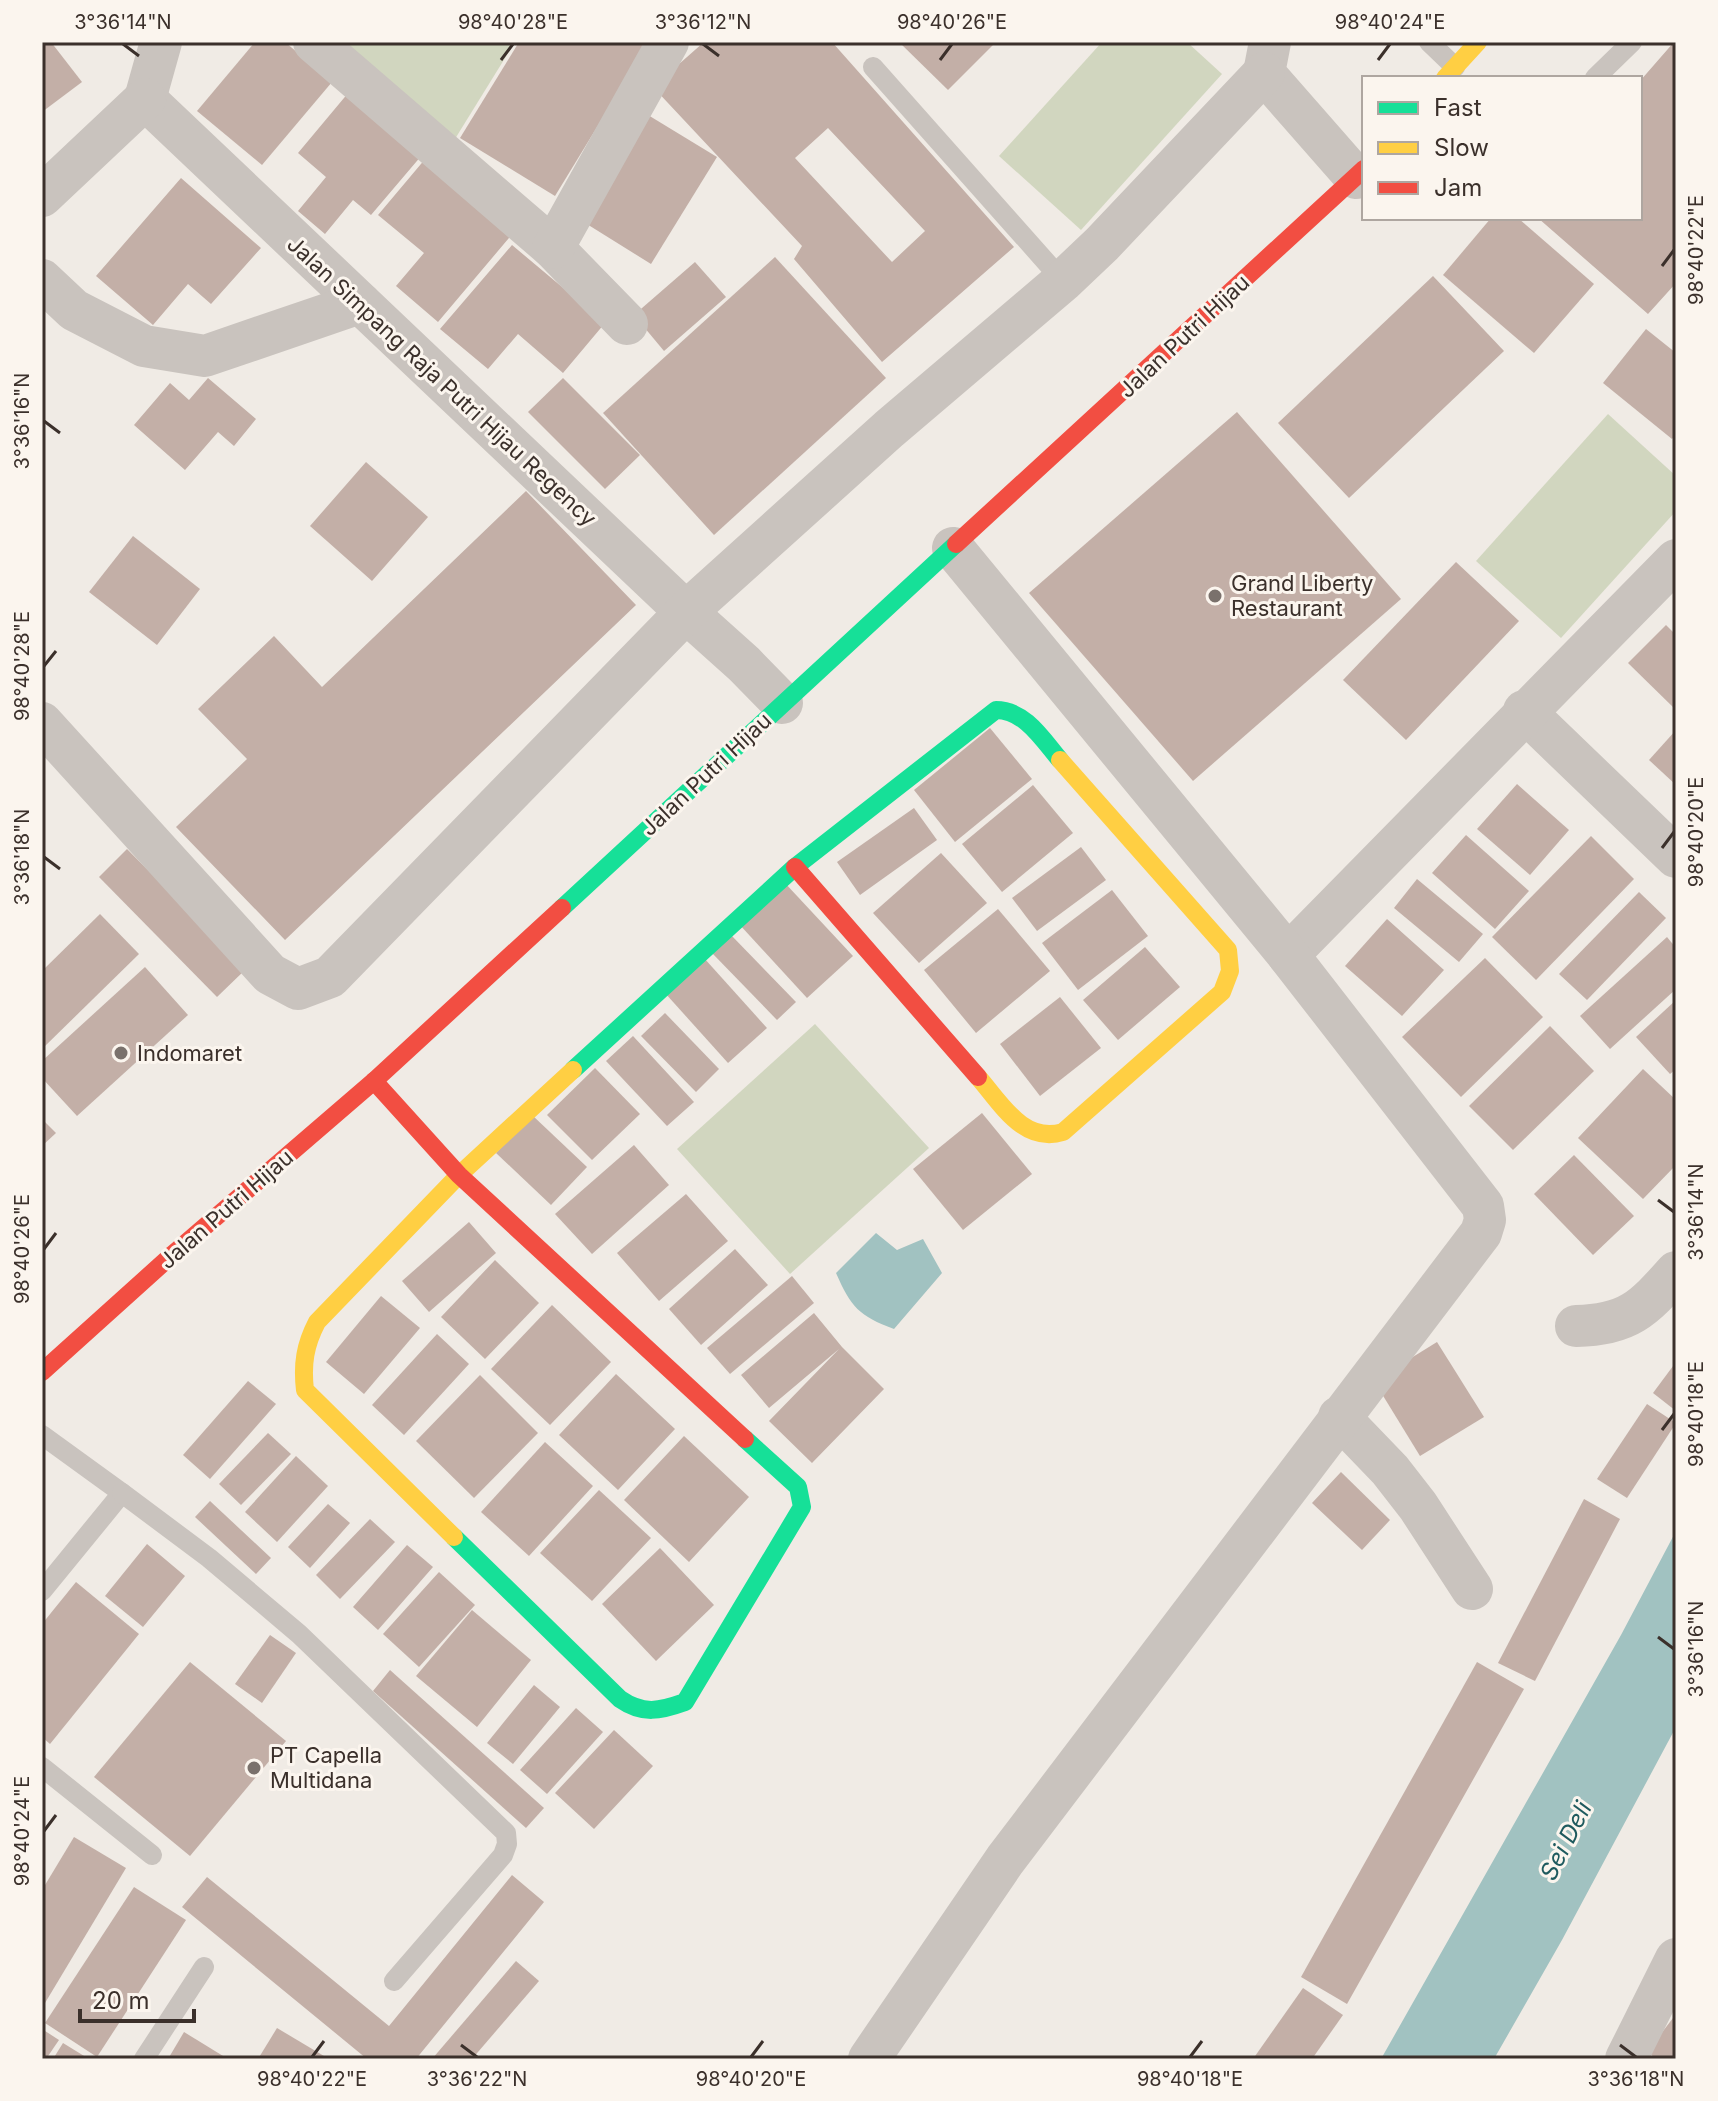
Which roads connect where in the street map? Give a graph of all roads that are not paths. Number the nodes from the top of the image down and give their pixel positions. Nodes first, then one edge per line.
1 (161, 42) edge
2 (314, 42) edge
3 (668, 42) edge
4 (1429, 42) edge
5 (1478, 42) edge
6 (1632, 42) edge
7 (1267, 58) edge
8 (873, 67) dead end
9 (1450, 72) edge
10 (1597, 76) edge
11 (145, 99) junction
12 (1361, 176) edge
13 (42, 196) edge
14 (553, 248) junction
15 (42, 280) edge
16 (1063, 281) junction
17 (360, 303) junction
18 (627, 324) dead end
19 (953, 548) junction
20 (1676, 560) edge
21 (686, 612) junction
22 (782, 703) junction
23 (1524, 711) junction
24 (42, 723) edge
25 (1676, 857) edge
26 (795, 867) junction
27 (1288, 955) junction
28 (374, 1081) junction
29 (459, 1175) junction
30 (1676, 1272) edge
31 (1576, 1326) dead end
32 (42, 1372) edge
33 (1339, 1417) junction
34 (42, 1435) edge
35 (122, 1493) junction
36 (1472, 1589) dead end
37 (42, 1591) edge
38 (42, 1767) edge
39 (152, 1855) dead end
40 (1676, 1959) edge
41 (204, 1967) dead end
42 (394, 1981) dead end
43 (144, 2059) edge
44 (869, 2059) edge
45 (1626, 2059) edge

1 - 11 street
2 - 14 street
3 - 14 street
4 - 9 lane
5 - 9 street
6 - 10 lane
7 - 12 street
7 - 16 street
8 - 16 lane
11 - 13 street
11 - 17 street, Jalan Simpang Raja Putri Hijau Regency
12 - 19 street, Jalan Putri Hijau
14 - 18 street
15 - 17 street
16 - 21 street
17 - 21 street, Jalan Simpang Raja Putri Hijau Regency
19 - 22 street, Jalan Putri Hijau
19 - 27 street
20 - 23 street
21 - 22 street, Jalan Simpang Raja Putri Hijau Regency
21 - 24 street
22 - 28 street, Jalan Putri Hijau
23 - 25 street
23 - 27 street
26 - 26 street
26 - 29 street
27 - 33 street
28 - 29 street
28 - 32 street, Jalan Putri Hijau
29 - 29 street
30 - 31 street
33 - 36 street
33 - 44 street
34 - 35 lane
35 - 37 lane
35 - 42 lane
38 - 39 lane
40 - 45 street
41 - 43 lane

